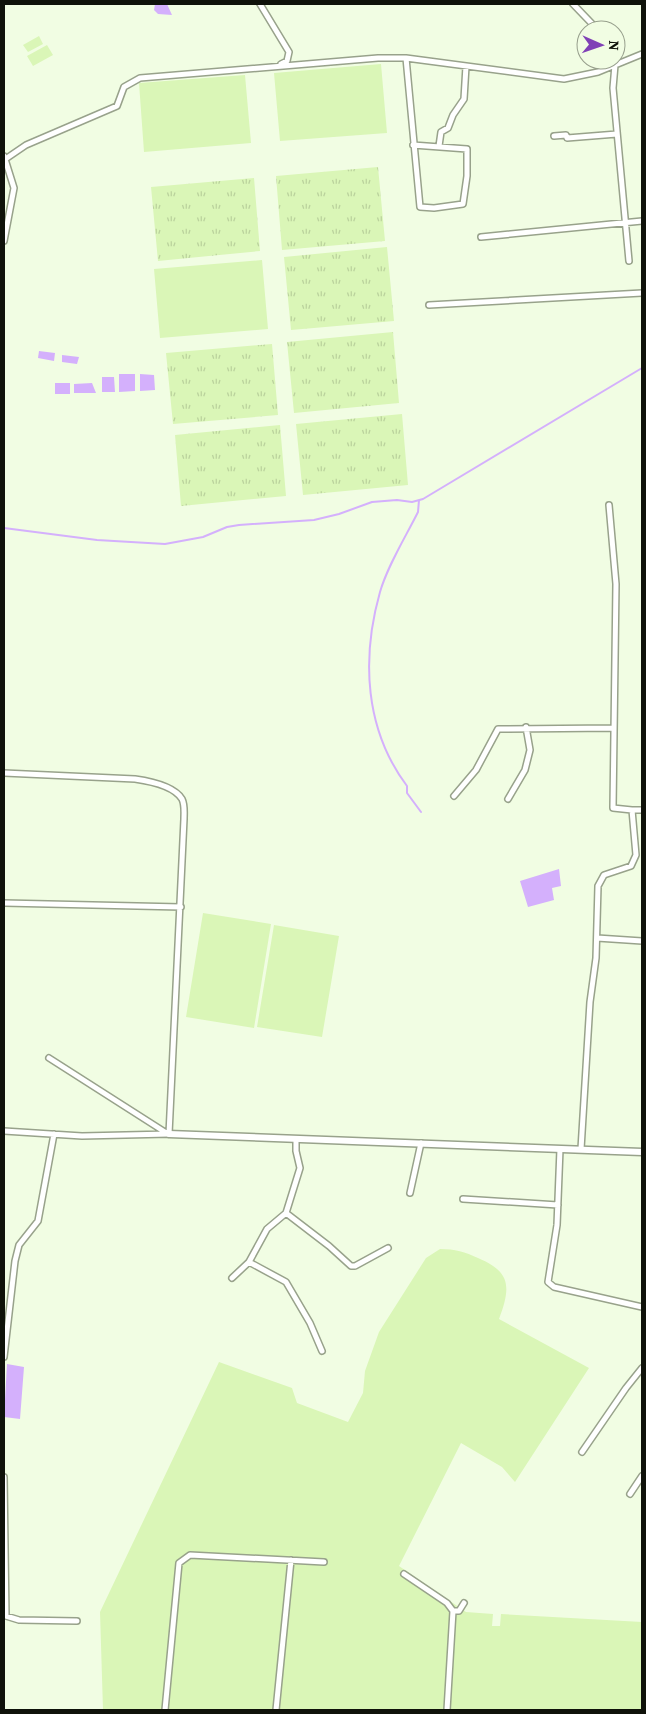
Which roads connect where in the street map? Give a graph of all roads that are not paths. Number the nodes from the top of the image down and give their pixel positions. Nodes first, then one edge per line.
1 (260, 4) edge
2 (573, 4) edge
3 (588, 20) edge
4 (642, 54) edge
5 (406, 58) junction
6 (626, 59) edge
7 (279, 66) junction
8 (466, 66) junction
9 (602, 70) edge
10 (616, 70) edge
11 (617, 134) junction
12 (554, 136) dead end
13 (413, 145) junction
14 (439, 146) junction
15 (4, 158) edge
16 (642, 221) edge
17 (626, 222) junction
18 (481, 237) dead end
19 (4, 241) edge
20 (629, 261) dead end
21 (642, 293) edge
22 (429, 305) dead end
23 (609, 505) dead end
24 (526, 727) junction
25 (614, 728) junction
26 (4, 772) edge
27 (454, 796) dead end
28 (508, 799) dead end
29 (632, 810) junction
30 (642, 810) edge
31 (4, 902) edge
32 (181, 907) junction
33 (597, 938) junction
34 (642, 941) edge
35 (49, 1058) dead end
36 (4, 1132) edge
37 (54, 1134) junction
38 (169, 1134) junction
39 (296, 1139) junction
40 (421, 1144) junction
41 (560, 1149) junction
42 (581, 1149) junction
43 (642, 1152) edge
44 (410, 1193) dead end
45 (463, 1198) dead end
46 (558, 1205) junction
47 (286, 1213) junction
48 (388, 1248) dead end
49 (249, 1262) junction
50 (232, 1278) dead end
51 (642, 1307) edge
52 (322, 1351) dead end
53 (4, 1358) edge
54 (642, 1368) edge
55 (582, 1452) dead end
56 (642, 1476) edge
57 (4, 1477) edge
58 (630, 1494) dead end
59 (291, 1560) junction
60 (324, 1562) dead end
61 (404, 1574) dead end
62 (464, 1604) dead end
63 (453, 1611) junction
64 (77, 1621) dead end
65 (447, 1701) junction
66 (454, 1702) dead end
67 (165, 1710) edge
68 (276, 1710) edge
69 (447, 1710) edge

1 - 7 street
2 - 3 street
4 - 6 street
5 - 7 street
5 - 8 street
5 - 13 street
7 - 15 street
8 - 9 street
8 - 14 street
10 - 11 street
11 - 12 street
11 - 17 street
13 - 14 street
13 - 14 street
15 - 19 street
16 - 17 street
17 - 18 street
17 - 20 street
21 - 22 street
23 - 25 street
24 - 25 street
24 - 27 street
24 - 28 street
25 - 29 street
26 - 32 street
29 - 30 street
29 - 33 street
31 - 32 street
32 - 38 street
33 - 34 street
33 - 42 street
35 - 38 street
36 - 37 street
37 - 38 street
37 - 53 street
38 - 39 street
39 - 40 street
39 - 47 street
40 - 41 street
40 - 44 street
41 - 42 street
41 - 46 street
42 - 43 street
45 - 46 street
46 - 51 street
47 - 48 street
47 - 49 street
49 - 50 street
49 - 52 street
54 - 55 street
56 - 58 street
57 - 64 street
59 - 60 street
59 - 67 street
59 - 68 street
61 - 63 street
62 - 63 street
63 - 65 street
65 - 66 street
65 - 69 street

